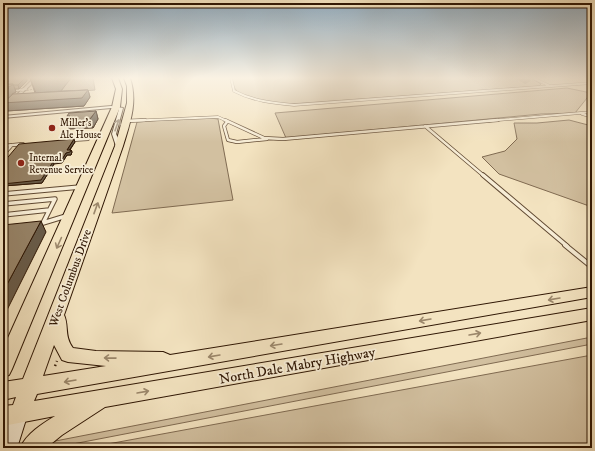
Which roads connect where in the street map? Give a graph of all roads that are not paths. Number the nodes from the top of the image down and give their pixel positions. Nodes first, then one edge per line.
1 (16, 99) edge
2 (117, 99) edge
3 (131, 99) edge
4 (251, 99) edge
5 (375, 99) edge
6 (116, 108) junction
7 (3, 110) edge
8 (592, 112) edge
9 (581, 113) junction
10 (3, 117) edge
11 (592, 118) edge
12 (126, 122) junction
13 (227, 122) junction
14 (425, 126) junction
15 (88, 139) dead end
16 (269, 139) junction
17 (65, 141) edge
18 (27, 144) edge
19 (12, 145) junction
20 (3, 146) edge
21 (119, 146) junction
22 (3, 155) edge
23 (83, 186) junction
24 (3, 194) edge
25 (3, 204) edge
26 (49, 210) junction
27 (3, 215) edge
28 (71, 215) junction
29 (37, 223) edge
30 (43, 223) junction
31 (592, 267) edge
32 (592, 292) edge
33 (58, 310) junction
34 (592, 314) edge
35 (191, 360) junction
36 (3, 369) edge
37 (29, 387) junction
38 (3, 391) edge
39 (104, 398) junction
40 (12, 415) edge
41 (8, 448) edge
42 (31, 448) edge

1 - 7 street
2 - 6 main road, West Columbus Drive
3 - 12 main road, West Columbus Drive
4 - 5 lane
6 - 10 street
21 -> 6 street
6 - 23 main road, West Columbus Drive
8 - 9 lane
9 - 11 lane
9 - 14 lane
12 - 13 lane
12 - 21 main road, West Columbus Drive
13 - 16 lane
13 - 16 lane
14 - 16 lane
14 - 31 lane
15 - 17 lane
18 - 19 lane
19 - 20 lane
19 - 22 lane
33 -> 21 main road, West Columbus Drive
23 - 24 lane
23 - 28 main road, West Columbus Drive
25 - 26 lane
26 - 27 lane
26 - 30 lane
28 - 30 lane
28 -> 36 main road, West Columbus Drive
29 - 30 lane
32 -> 35 main road, North Dale Mabry Highway
35 -> 33 main road
33 - 37 main road, West Columbus Drive
39 -> 34 main road, North Dale Mabry Highway
35 -> 37 main road, North Dale Mabry Highway
37 - 38 main road, North Dale Mabry Highway
37 - 40 main road, West Columbus Drive
39 - 40 main road, North Dale Mabry Highway
39 - 42 main road
40 - 41 main road, West Columbus Drive

